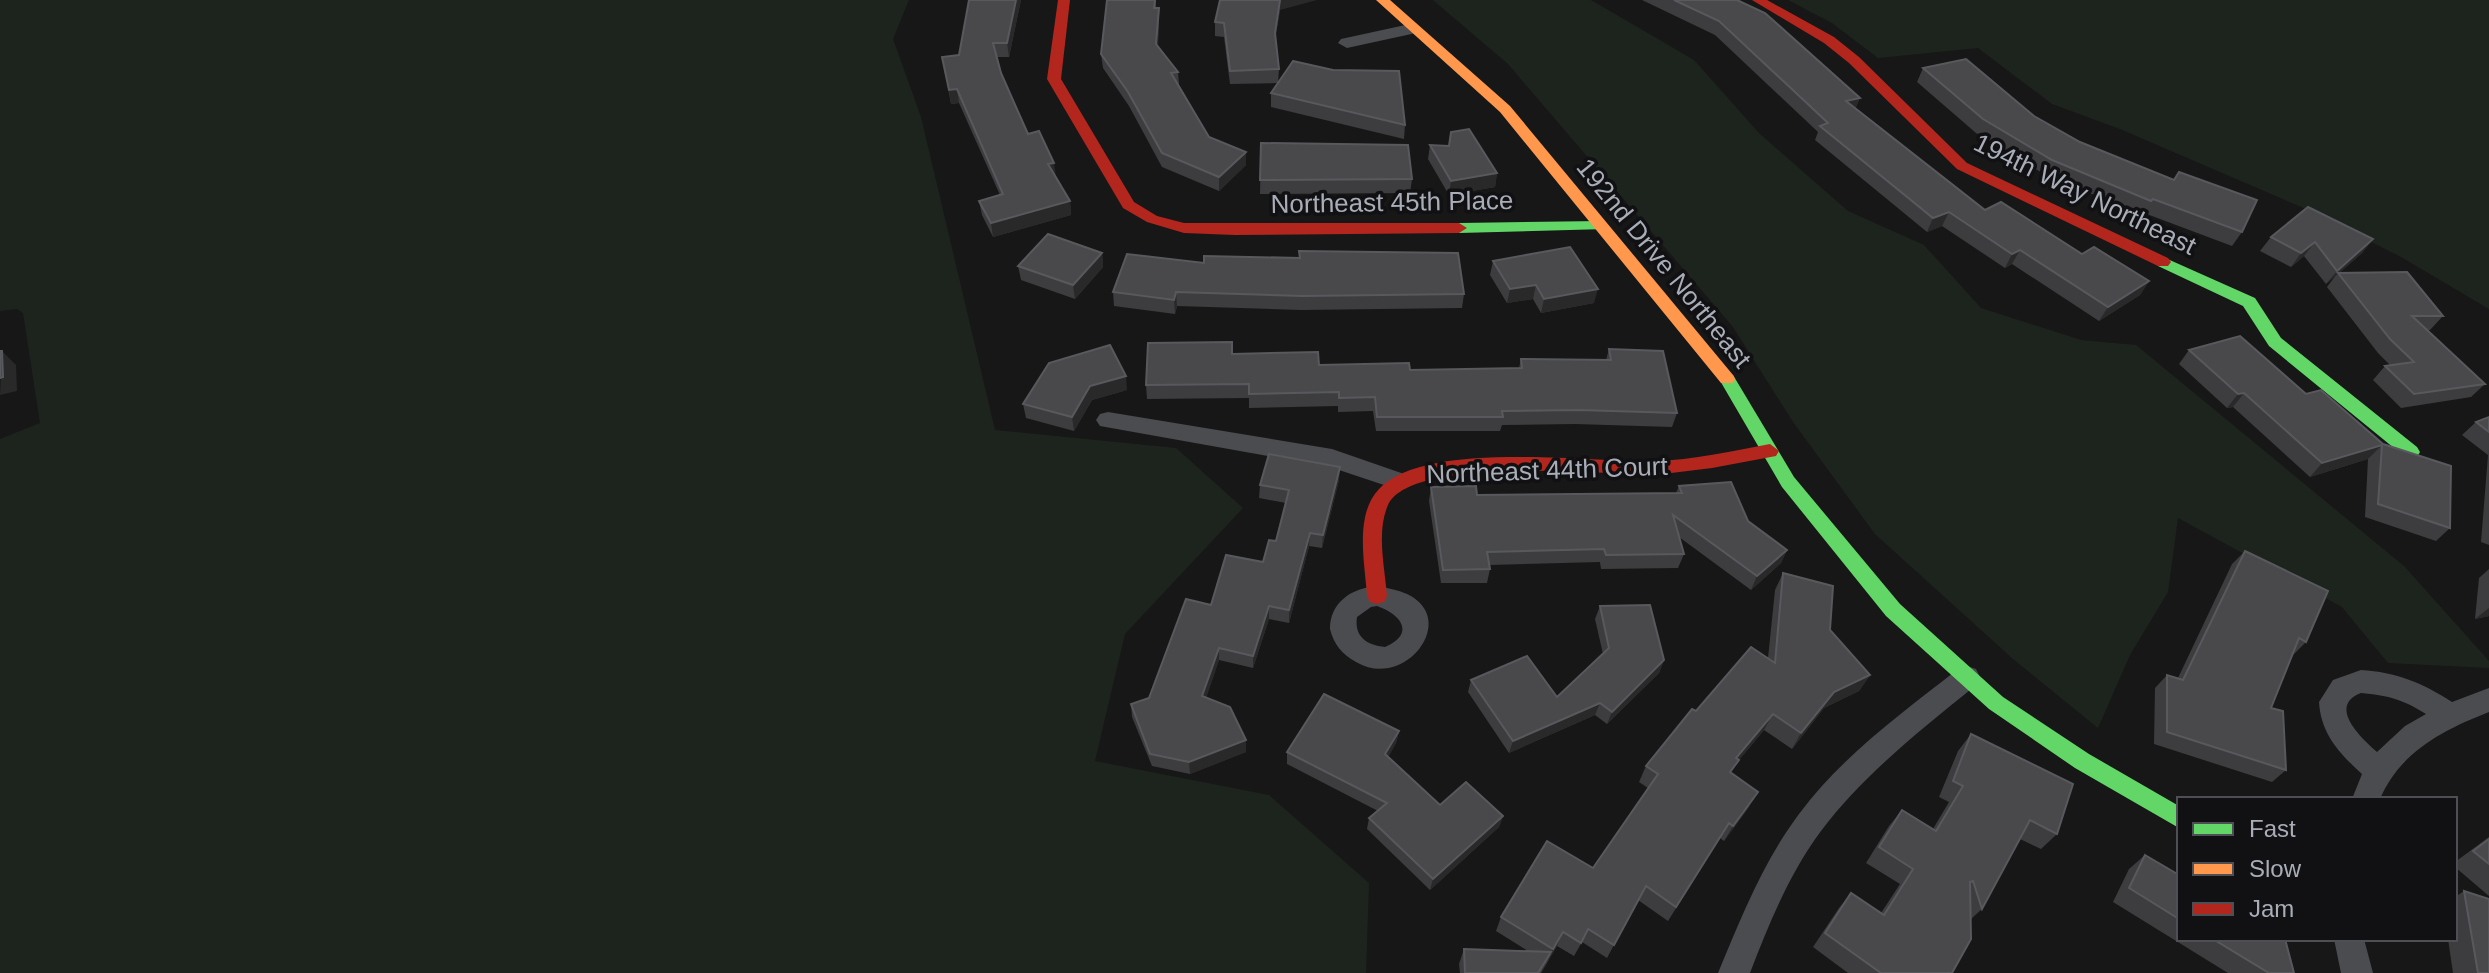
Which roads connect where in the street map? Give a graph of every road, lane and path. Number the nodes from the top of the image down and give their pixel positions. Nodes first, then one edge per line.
1 (1064, 0) edge
2 (1382, 0) edge
3 (1758, 0) edge
4 (1410, 29) junction
5 (1347, 43) dead end
6 (1601, 226) junction
7 (1108, 420) dead end
8 (1770, 451) junction
9 (2411, 452) edge
10 (1399, 481) junction
11 (1377, 596) dead end
12 (1967, 677) junction
13 (2489, 700) edge
14 (2449, 715) junction
15 (2380, 772) junction
16 (2367, 797) edge
17 (2177, 817) edge
18 (2349, 941) edge
19 (1734, 973) edge
20 (2357, 973) edge

1 - 6 street, Northeast 45th Place
2 - 4 street, 192nd Drive Northeast
3 - 9 street, 194th Way Northeast
4 - 5 street
4 - 6 street, 192nd Drive Northeast
6 - 8 street, 192nd Drive Northeast
7 - 10 street
8 - 10 street, Northeast 44th Court
8 - 12 street, 192nd Drive Northeast
10 - 11 street, Northeast 44th Court
12 - 17 street, 192nd Drive Northeast
12 - 19 street
13 - 14 street
14 - 15 street
14 - 15 street
15 - 16 street
18 - 20 street

